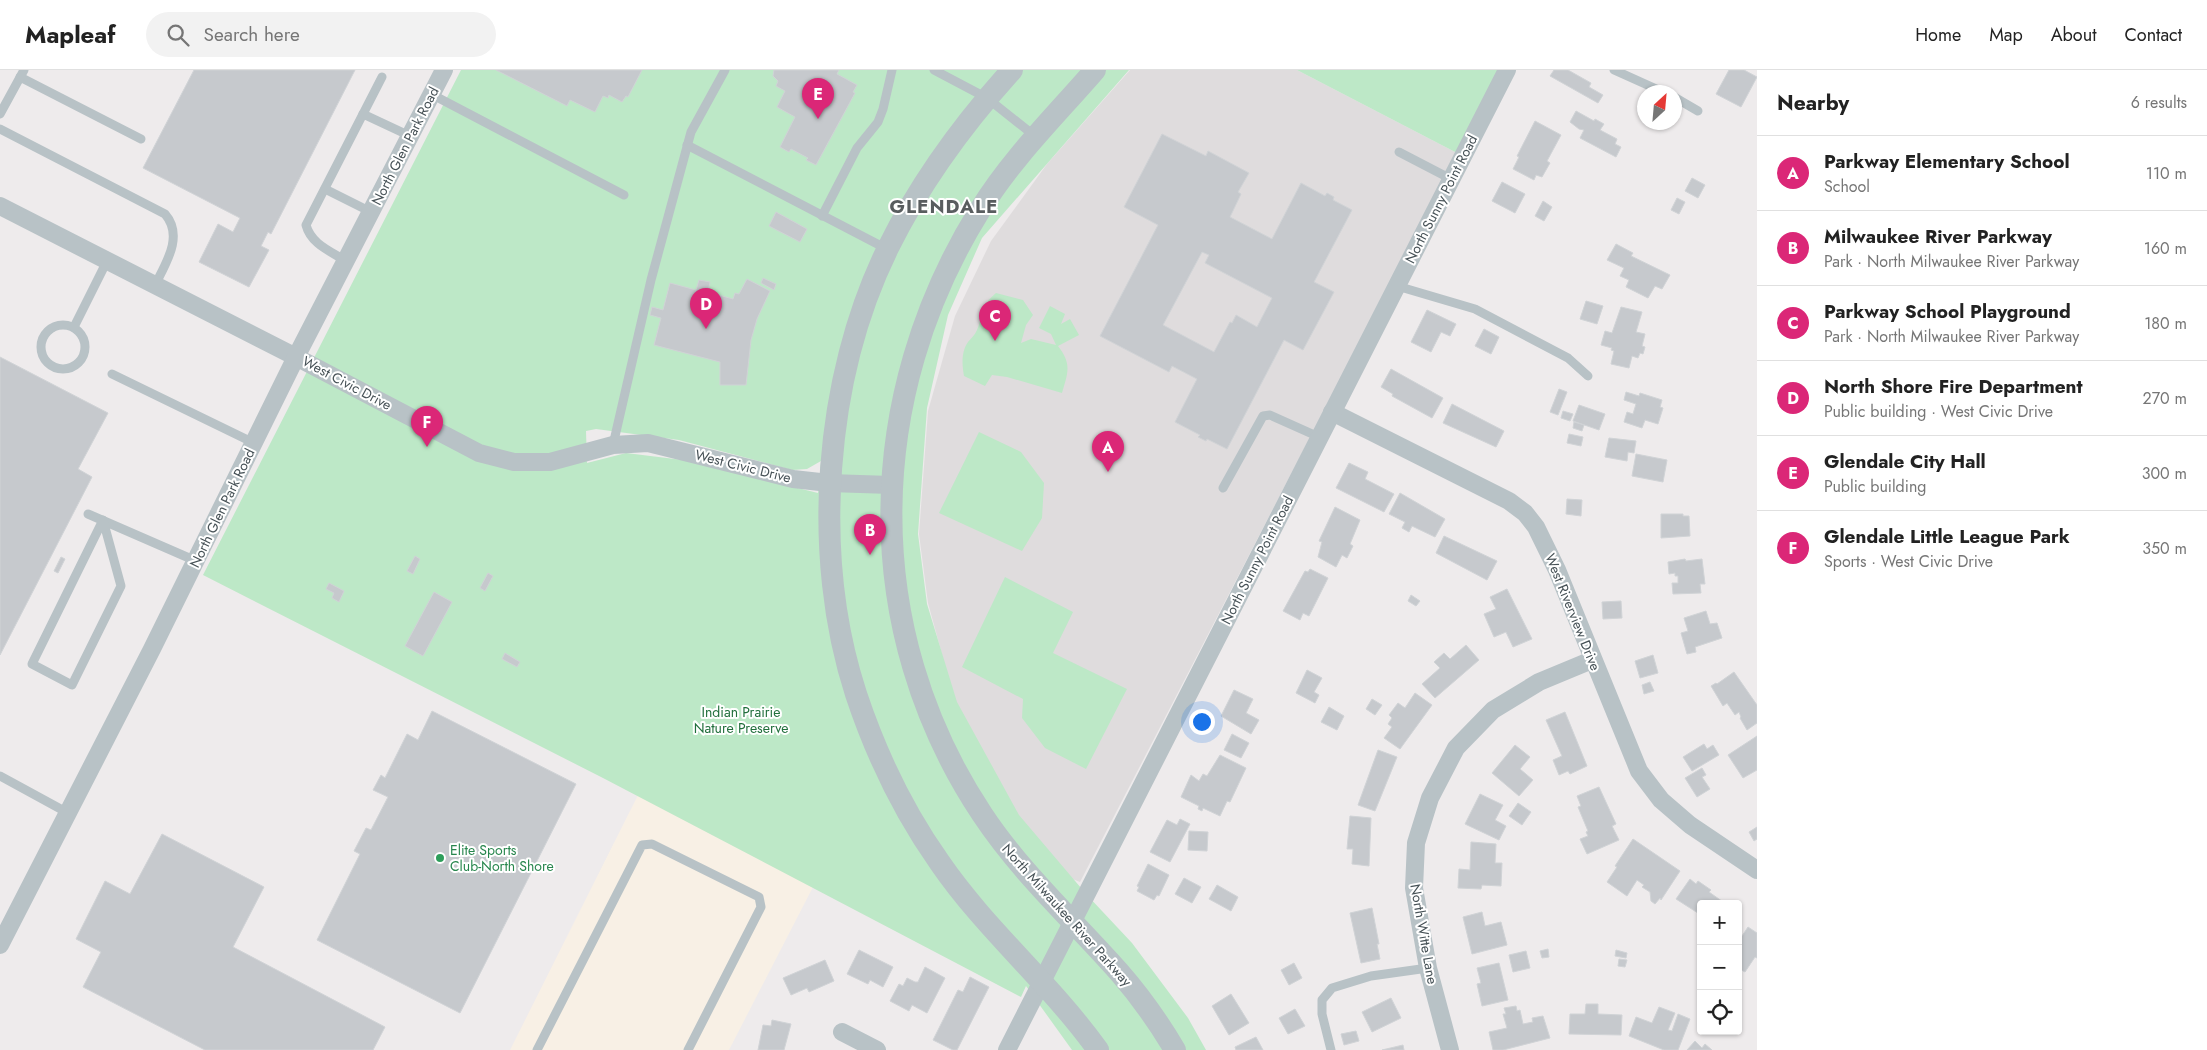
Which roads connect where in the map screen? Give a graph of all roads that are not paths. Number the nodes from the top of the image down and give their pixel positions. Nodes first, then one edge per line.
1 (444, 70) edge
2 (725, 70) edge
3 (892, 70) edge
4 (1012, 70) edge
5 (1095, 70) edge
6 (1507, 70) edge
7 (1614, 70) edge
8 (940, 71) edge
9 (22, 74) edge
10 (382, 77) dead end
11 (1647, 85) edge
12 (431, 94) junction
13 (986, 98) junction
14 (1682, 102) edge
15 (1698, 111) dead end
16 (0, 114) edge
17 (363, 114) junction
18 (0, 129) edge
19 (410, 136) junction
20 (1036, 137) junction
21 (141, 139) dead end
22 (687, 145) junction
23 (1398, 152) dead end
24 (1451, 180) junction
25 (325, 189) junction
26 (624, 196) dead end
27 (0, 206) edge
28 (371, 212) junction
29 (822, 216) junction
30 (888, 249) junction
31 (108, 261) junction
32 (346, 261) junction
33 (155, 285) junction
34 (1396, 286) junction
35 (74, 327) junction
36 (296, 357) junction
37 (112, 374) dead end
38 (1588, 376) dead end
39 (1332, 412) junction
40 (1319, 437) junction
41 (254, 443) junction
42 (614, 445) junction
43 (829, 483) junction
44 (891, 485) junction
45 (1223, 488) dead end
46 (88, 514) dead end
47 (103, 520) junction
48 (196, 561) junction
49 (1592, 660) junction
50 (0, 776) edge
51 (68, 813) junction
52 (1757, 870) edge
53 (1072, 921) junction
54 (0, 945) edge
55 (1428, 968) junction
56 (1042, 981) junction
57 (842, 1032) dead end
58 (538, 1050) edge
59 (688, 1050) edge
60 (876, 1050) edge
61 (1007, 1050) edge
62 (1098, 1050) edge
63 (1175, 1050) edge
64 (1331, 1050) edge
65 (1450, 1050) edge

1 - 12 street, North Glen Park Road
2 - 22 lane
3 - 29 lane
4 - 13 street
5 - 20 street, North Milwaukee River Parkway
6 - 24 street, North Sunny Point Road
7 - 11 lane
8 - 13 lane
9 - 16 lane
9 - 21 lane
10 - 17 lane
12 - 19 street, North Glen Park Road
12 - 26 lane
13 - 20 lane
13 - 30 street
14 - 15 lane
17 - 19 lane
17 - 25 lane
18 - 33 lane
19 - 28 street, North Glen Park Road
20 - 44 street, North Milwaukee River Parkway
22 - 29 lane
22 - 42 lane
23 - 24 lane
24 - 34 street, North Sunny Point Road
25 - 28 lane
25 - 32 lane
27 - 31 street, West Civic Drive
28 - 32 street, North Glen Park Road
29 - 30 lane
30 - 43 street
31 - 33 street, West Civic Drive
31 - 35 lane
32 - 36 street, North Glen Park Road
33 - 36 street, West Civic Drive
34 - 38 lane
34 - 39 street, North Sunny Point Road
35 - 35 lane
36 - 41 street, North Glen Park Road
36 - 42 street, West Civic Drive
37 - 41 lane
39 - 40 street, North Sunny Point Road
39 - 49 street, West Riverview Drive
40 - 45 lane
40 - 53 street, North Sunny Point Road
41 - 48 street, North Glen Park Road
42 - 43 street, West Civic Drive
43 - 44 street, West Civic Drive
43 - 56 street
44 - 53 street, North Milwaukee River Parkway
46 - 47 lane
47 - 47 lane
47 - 48 lane
48 - 51 street, North Glen Park Road
49 - 52 street, West Riverview Drive
49 - 55 street, North Witte Lane
50 - 51 lane
51 - 54 street, North Glen Park Road
53 - 56 street, North Sunny Point Road
53 - 63 street, North Milwaukee River Parkway
55 - 64 lane
55 - 65 street, North Witte Lane
56 - 61 street, North Sunny Point Road
56 - 62 street
57 - 60 street
58 - 59 lane

